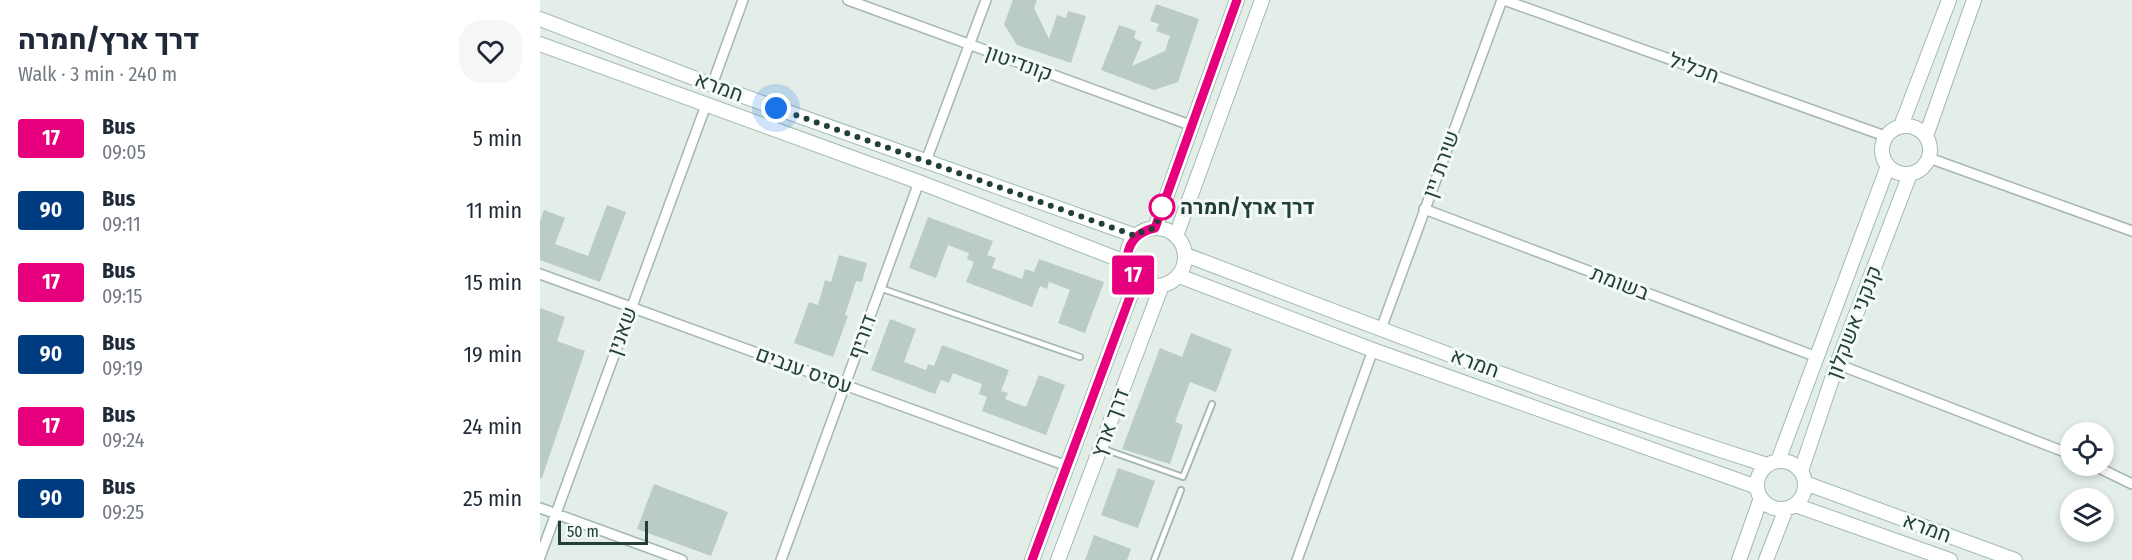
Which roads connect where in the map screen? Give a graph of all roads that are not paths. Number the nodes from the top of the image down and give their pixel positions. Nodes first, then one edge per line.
1 (743, 0) edge
2 (848, 0) edge
3 (986, 0) edge
4 (1237, 0) edge
5 (1262, 0) edge
6 (1503, 0) edge
7 (1949, 0) edge
8 (1974, 0) edge
9 (540, 19) edge
10 (540, 44) edge
11 (970, 45) junction
12 (712, 85) junction
13 (706, 105) junction
14 (1191, 125) junction
15 (1901, 126) junction
16 (1885, 136) junction
17 (1926, 136) junction
18 (1929, 158) junction
19 (926, 161) junction
20 (1888, 166) junction
21 (1910, 174) junction
22 (919, 182) junction
23 (1424, 209) junction
24 (1155, 228) junction
25 (2132, 231) edge
26 (1136, 236) junction
27 (1176, 236) junction
28 (1186, 255) junction
29 (1128, 263) junction
30 (540, 274) edge
31 (1179, 276) junction
32 (1137, 278) junction
33 (1162, 285) junction
34 (880, 288) junction
35 (631, 307) junction
36 (1381, 329) junction
37 (1373, 350) junction
38 (1080, 357) dead end
39 (1817, 357) junction
40 (1837, 364) junction
41 (845, 385) junction
42 (1212, 404) dead end
43 (1100, 448) junction
44 (2060, 450) edge
45 (1773, 463) junction
46 (1067, 466) junction
47 (2114, 475) edge
48 (1803, 477) junction
49 (2132, 484) edge
50 (1181, 490) dead end
51 (1759, 493) junction
52 (1790, 507) junction
53 (540, 508) edge
54 (556, 514) junction
55 (540, 557) edge
56 (682, 560) edge
57 (781, 560) edge
58 (1032, 560) edge
59 (1058, 560) edge
60 (1154, 560) edge
61 (1297, 560) edge
62 (1739, 560) edge
63 (1766, 560) edge
64 (1950, 560) edge
65 (2015, 560) edge

1 - 12 street
2 - 11 street, קונדיטון
3 - 11 street
4 - 14 street
5 - 27 street
6 - 16 street, חכליל
6 - 23 street, שירת יין
7 - 15 street
8 - 17 street
9 - 12 street, חמרא
10 - 13 street, חמרא
11 - 14 street, קונדיטון
11 - 19 street
12 - 19 street, חמרא
13 - 22 street, חמרא
13 - 35 street, שאנין
14 - 24 street
15 - 16 street
15 - 17 street
16 - 20 street
17 - 18 street
18 - 21 street
18 - 25 street
19 - 26 street, חמרא
20 - 21 street
20 - 39 street, קנקני אשקלון
21 - 40 street, קנקני אשקלון
22 - 29 street, חמרא
22 - 34 street, דוריף
23 - 36 street, שירת יין
23 - 39 street, בשומת
24 - 26 street
24 - 27 street
26 - 29 street
27 - 28 street
28 - 31 street
28 - 36 street, חמרא
29 - 32 street
30 - 35 street, עסיס ענבים
31 - 33 street
31 - 37 street, חמרא
32 - 33 street
32 - 46 street, דרך ארץ
33 - 43 street, דרך ארץ
34 - 38 lane
34 - 41 street, דוריף
35 - 41 street, עסיס ענבים
35 - 54 street, שאנין
36 - 45 street, חמרא
37 - 51 street, חמרא
37 - 61 street
39 - 45 street, קנקני אשקלון
40 - 44 street
40 - 48 street, קנקני אשקלון
41 - 46 street, עסיס ענבים
41 - 57 street, דוריף
42 - 43 lane
43 - 59 street, דרך ארץ
45 - 48 street
45 - 51 street
46 - 58 street, דרך ארץ
47 - 49 street
48 - 52 street
48 - 65 street, חמרא
50 - 60 lane
51 - 52 street
51 - 62 street
52 - 63 street
52 - 64 street, חמרא
53 - 54 street
54 - 55 street, שאנין
54 - 56 street

